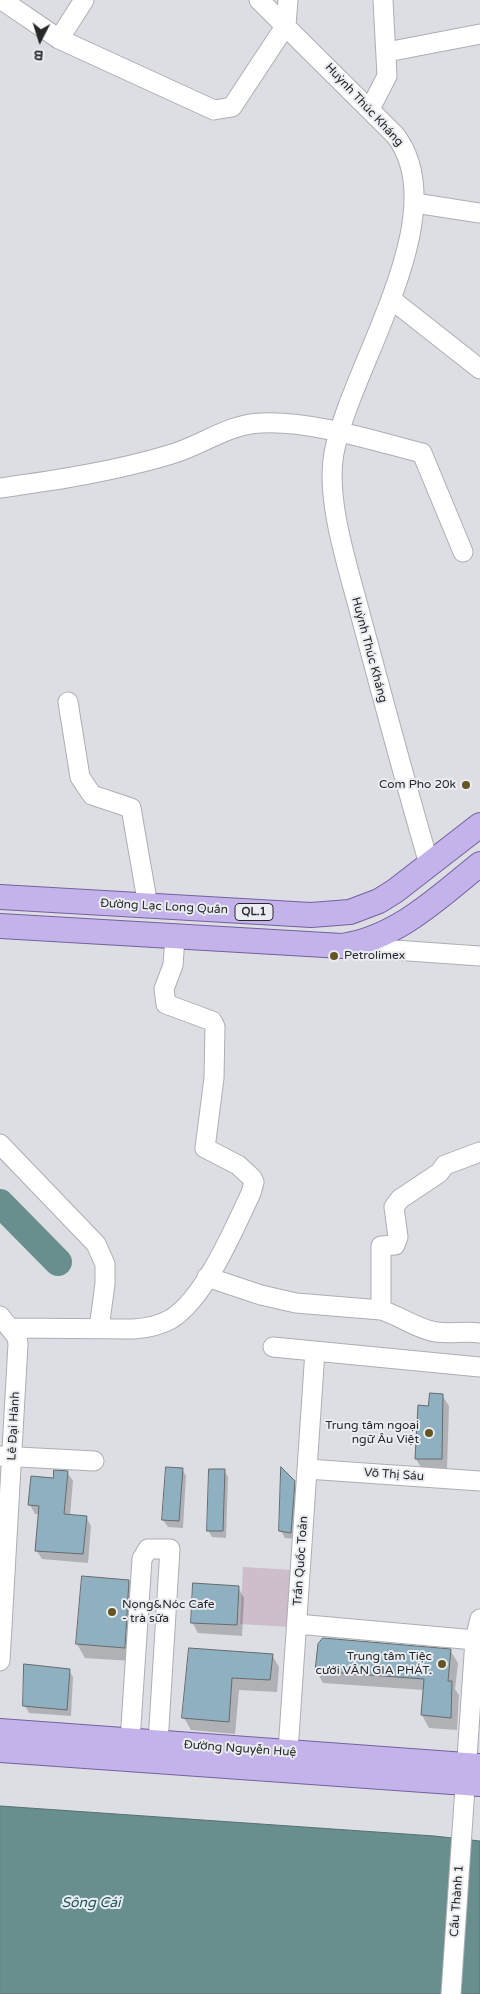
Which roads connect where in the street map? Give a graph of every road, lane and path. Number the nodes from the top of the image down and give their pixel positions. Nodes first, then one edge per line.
1 (2, 0) edge
2 (84, 0) edge
3 (259, 0) edge
4 (288, 0) edge
5 (383, 0) edge
6 (286, 25) junction
7 (480, 34) edge
8 (59, 39) junction
9 (387, 52) junction
10 (370, 109) junction
11 (414, 203) junction
12 (480, 213) edge
13 (391, 299) junction
14 (480, 369) edge
15 (339, 432) junction
16 (0, 488) edge
17 (463, 552) dead end
18 (68, 702) dead end
19 (480, 825) edge
20 (429, 864) junction
21 (480, 864) edge
22 (0, 897) edge
23 (148, 906) junction
24 (0, 926) edge
25 (175, 937) junction
26 (342, 946) junction
27 (480, 956) edge
28 (0, 1144) edge
29 (480, 1152) edge
30 (207, 1277) junction
31 (381, 1310) junction
32 (3, 1320) edge
33 (99, 1328) junction
34 (480, 1334) edge
35 (273, 1347) dead end
36 (315, 1351) junction
37 (480, 1367) edge
38 (6, 1456) edge
39 (94, 1461) dead end
40 (307, 1469) junction
41 (480, 1481) edge
42 (480, 1619) edge
43 (297, 1624) junction
44 (475, 1640) junction
45 (0, 1661) edge
46 (0, 1731) edge
47 (130, 1741) junction
48 (158, 1743) junction
49 (0, 1750) edge
50 (287, 1761) junction
51 (473, 1774) edge
52 (451, 1994) edge

1 - 8 street
2 - 8 street
3 - 6 street, Huỳnh Thúc Kháng
4 - 6 street
5 - 9 street
6 - 8 street
6 - 10 street, Huỳnh Thúc Kháng
7 - 9 street
9 - 10 street
10 - 11 street, Huỳnh Thúc Kháng
11 - 12 street
11 - 13 street, Huỳnh Thúc Kháng
13 - 14 street
13 - 15 street, Huỳnh Thúc Kháng
15 - 16 street
15 - 17 street
15 - 20 street, Huỳnh Thúc Kháng
18 - 23 street
19 - 20 main road, Đường Lạc Long Quân / QL.1
20 - 23 main road, Đường Lạc Long Quân / QL.1
21 - 26 main road
22 - 23 main road, Đường Lạc Long Quân / QL.1
24 - 25 main road
25 - 26 main road
25 - 30 street
26 - 27 street
28 - 33 street
29 - 31 street
30 - 31 street
30 - 33 street
31 - 34 street
32 - 33 street
32 - 38 street, Lê Đại Hành
35 - 36 street
36 - 37 street
36 - 40 street, Trần Quốc Toản
38 - 39 street
38 - 45 street, Lê Đại Hành
40 - 41 street, Võ Thị Sáu
40 - 43 street, Trần Quốc Toản
42 - 44 street, Cầu Thành 1
43 - 44 street
43 - 50 street, Trần Quốc Toản
44 - 51 street, Cầu Thành 1
46 - 47 main road, Đường Nguyễn Huệ
47 - 48 main road, Đường Nguyễn Huệ
47 - 48 street
48 - 50 main road, Đường Nguyễn Huệ
49 - 50 main road, Đường Nguyễn Huệ
50 - 51 main road, Đường Nguyễn Huệ
51 - 52 street, Cầu Thành 1

